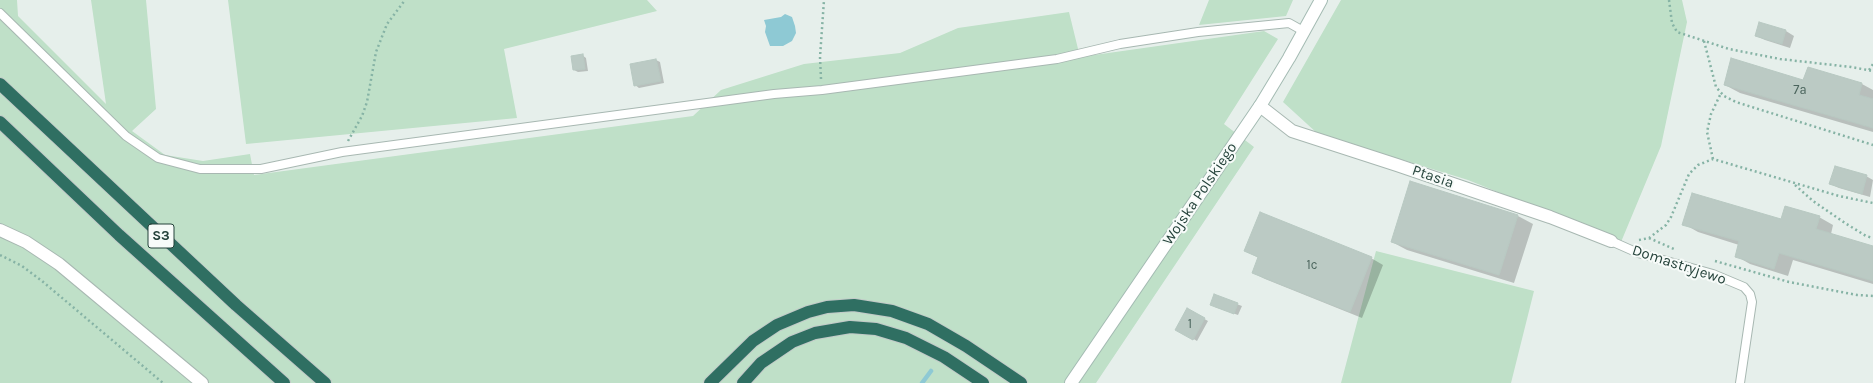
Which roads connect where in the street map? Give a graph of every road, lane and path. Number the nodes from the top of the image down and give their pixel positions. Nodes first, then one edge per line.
1 (405, 0) edge
2 (824, 0) edge
3 (1321, 0) edge
4 (1669, 0) edge
5 (0, 14) edge
6 (1305, 32) junction
7 (1704, 40) junction
8 (1873, 64) edge
9 (1869, 70) junction
10 (1873, 71) edge
11 (0, 84) edge
12 (822, 90) junction
13 (1721, 93) junction
14 (1260, 106) junction
15 (0, 122) edge
16 (1873, 145) edge
17 (342, 152) junction
18 (1713, 160) junction
19 (1793, 183) junction
20 (1873, 203) edge
21 (0, 230) edge
22 (1649, 238) junction
23 (1873, 238) edge
24 (1611, 241) joint
25 (1635, 241) dead end
26 (1678, 250) dead end
27 (0, 255) edge
28 (1708, 259) dead end
29 (1873, 296) edge
30 (163, 383) edge
31 (202, 383) edge
32 (284, 383) edge
33 (325, 383) edge
34 (710, 383) edge
35 (743, 383) edge
36 (983, 383) edge
37 (1021, 383) edge
38 (1071, 383) edge
39 (1740, 383) edge

1 - 17 path
2 - 12 path
3 - 6 street, Wojska Polskiego
4 - 7 path
5 - 17 lane
6 - 12 lane
6 - 14 street, Wojska Polskiego
7 - 9 path
7 - 13 path
8 - 9 path
9 - 10 path
11 - 33 highway, S3
12 - 17 lane
13 - 16 path
13 - 18 path
14 - 24 street, Ptasia
14 - 38 street, Wojska Polskiego
15 - 32 highway, S3
18 - 19 path
18 - 22 path
19 - 20 path
19 - 23 path
21 - 31 street
22 - 25 path
22 - 26 path
24 - 39 lane, Domastryjewo
27 - 30 path
28 - 29 path
34 - 37 highway
35 - 36 highway

